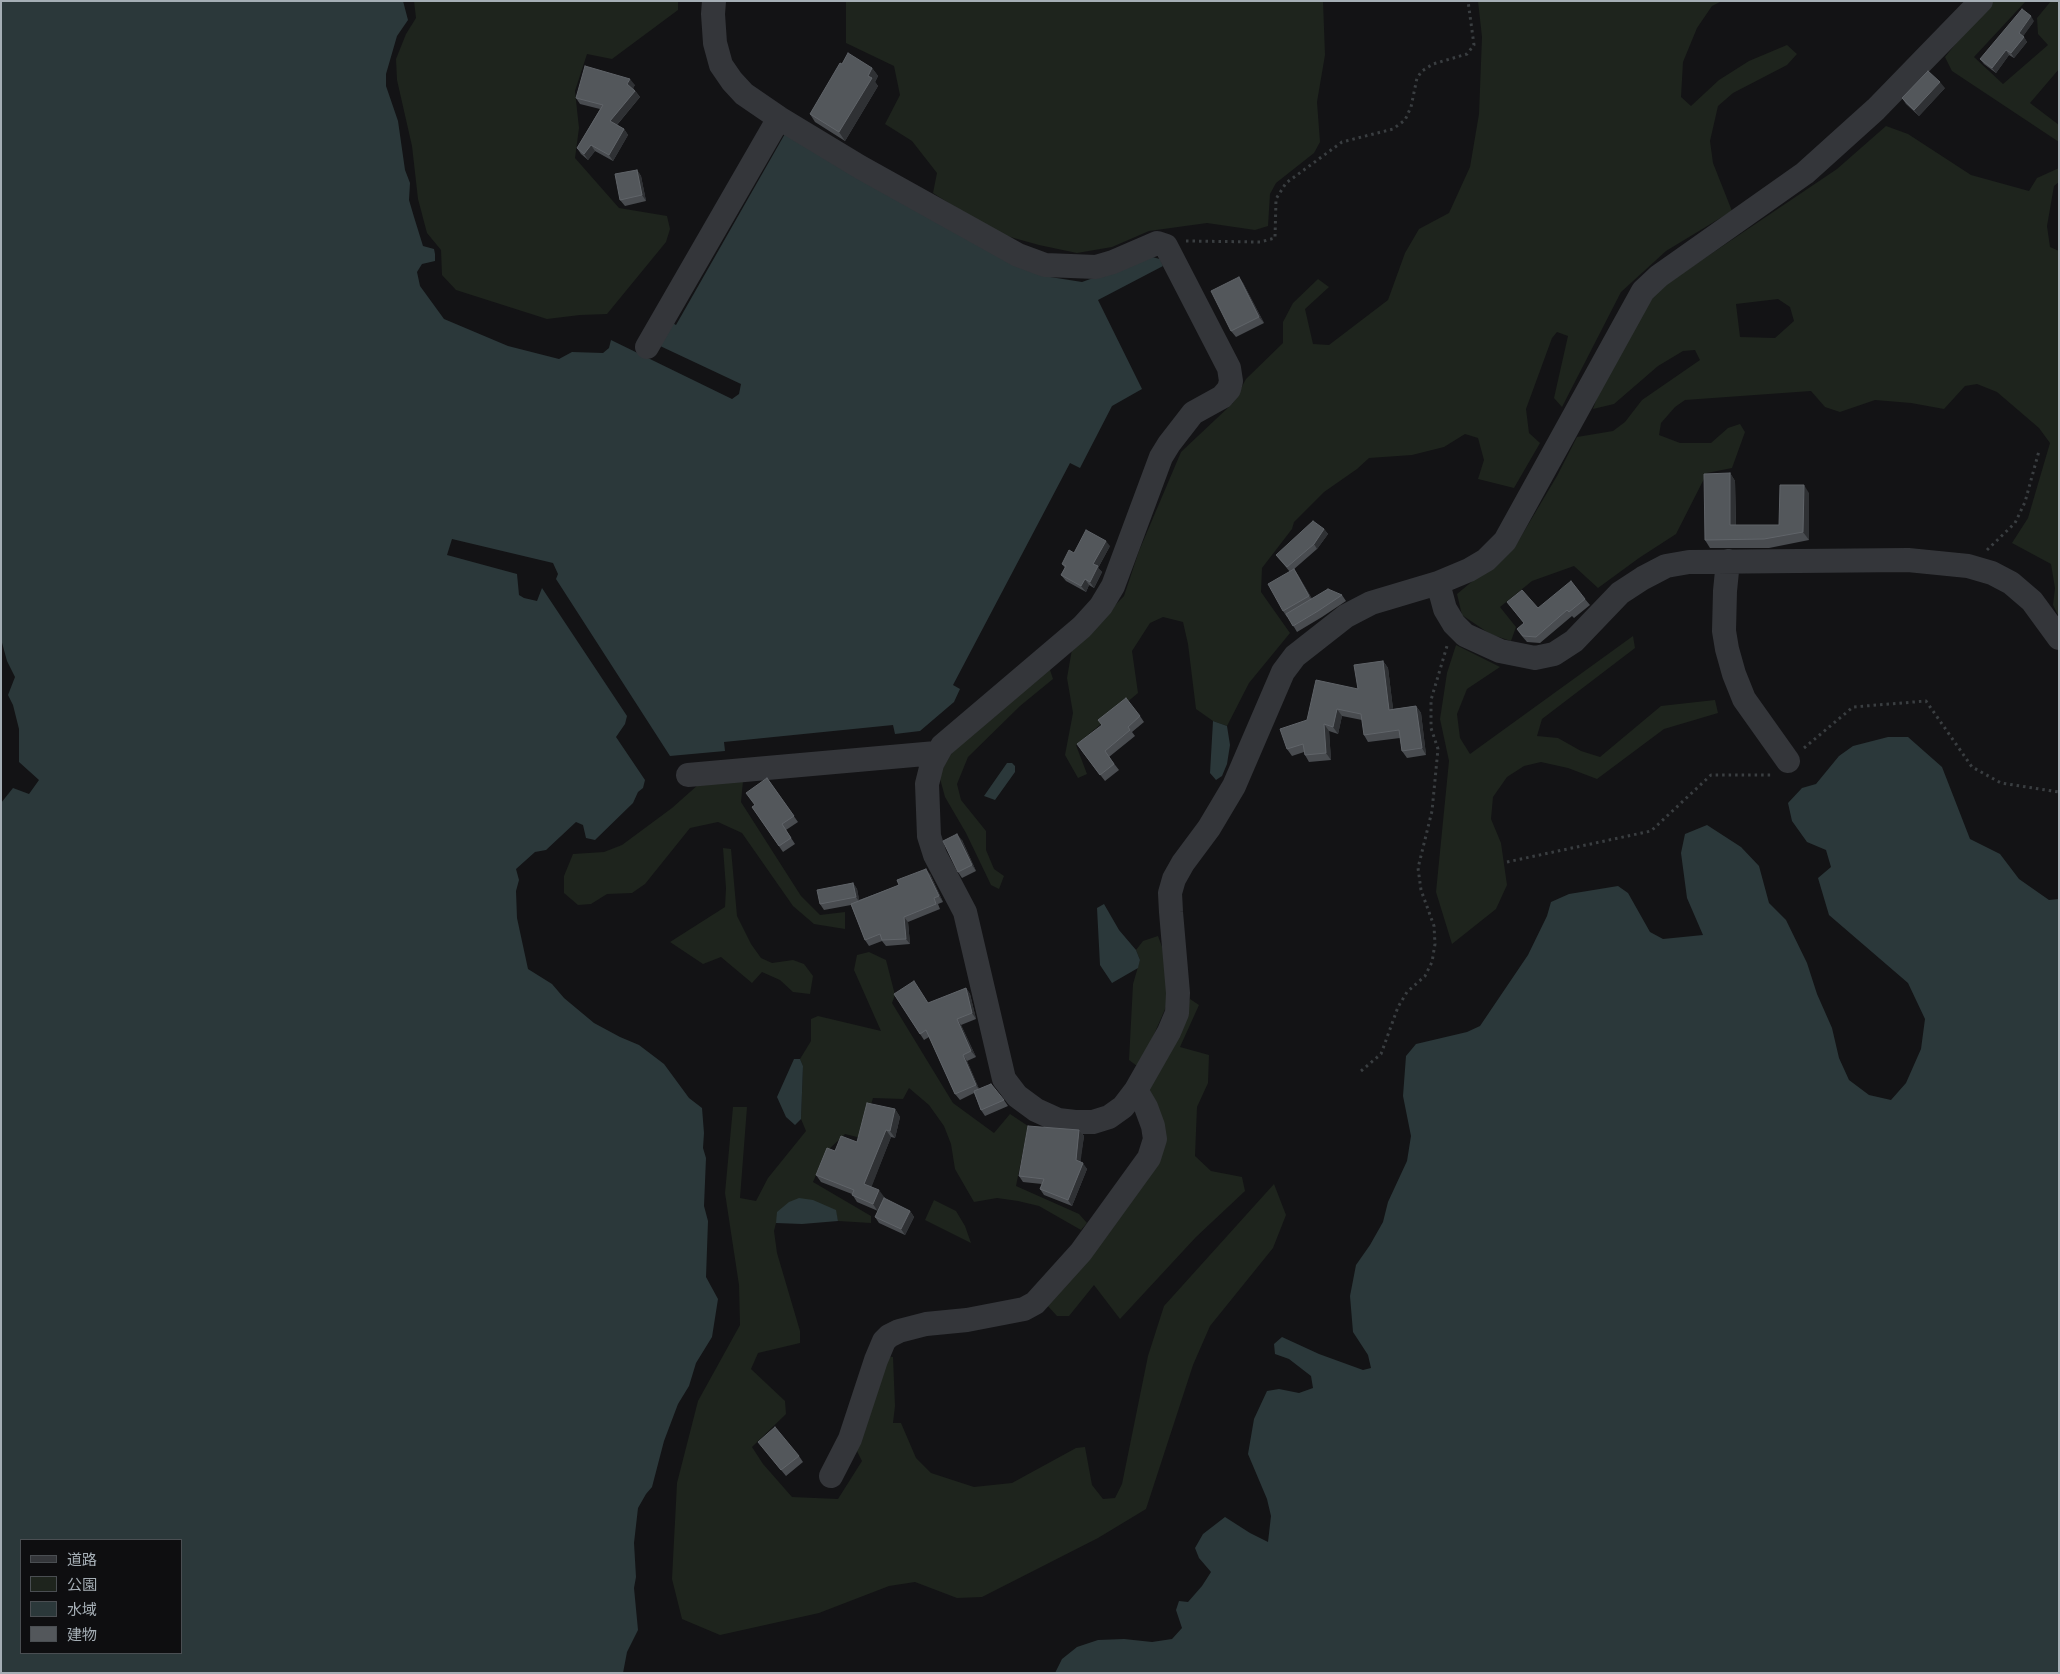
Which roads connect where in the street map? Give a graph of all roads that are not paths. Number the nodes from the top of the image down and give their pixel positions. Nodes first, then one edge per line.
1 (714, 1) edge
2 (1981, 1) edge
3 (779, 118) junction
4 (647, 347) dead end
5 (1728, 560) junction
6 (1438, 582) junction
7 (2059, 638) edge
8 (936, 753) junction
9 (1788, 761) dead end
10 (688, 775) dead end
11 (1136, 1090) junction
12 (831, 1476) dead end

1 - 3 street
2 - 6 street
3 - 4 street
3 - 8 street
5 - 6 street
5 - 7 street
5 - 9 street
6 - 11 street
8 - 10 street
8 - 11 street
11 - 12 street

